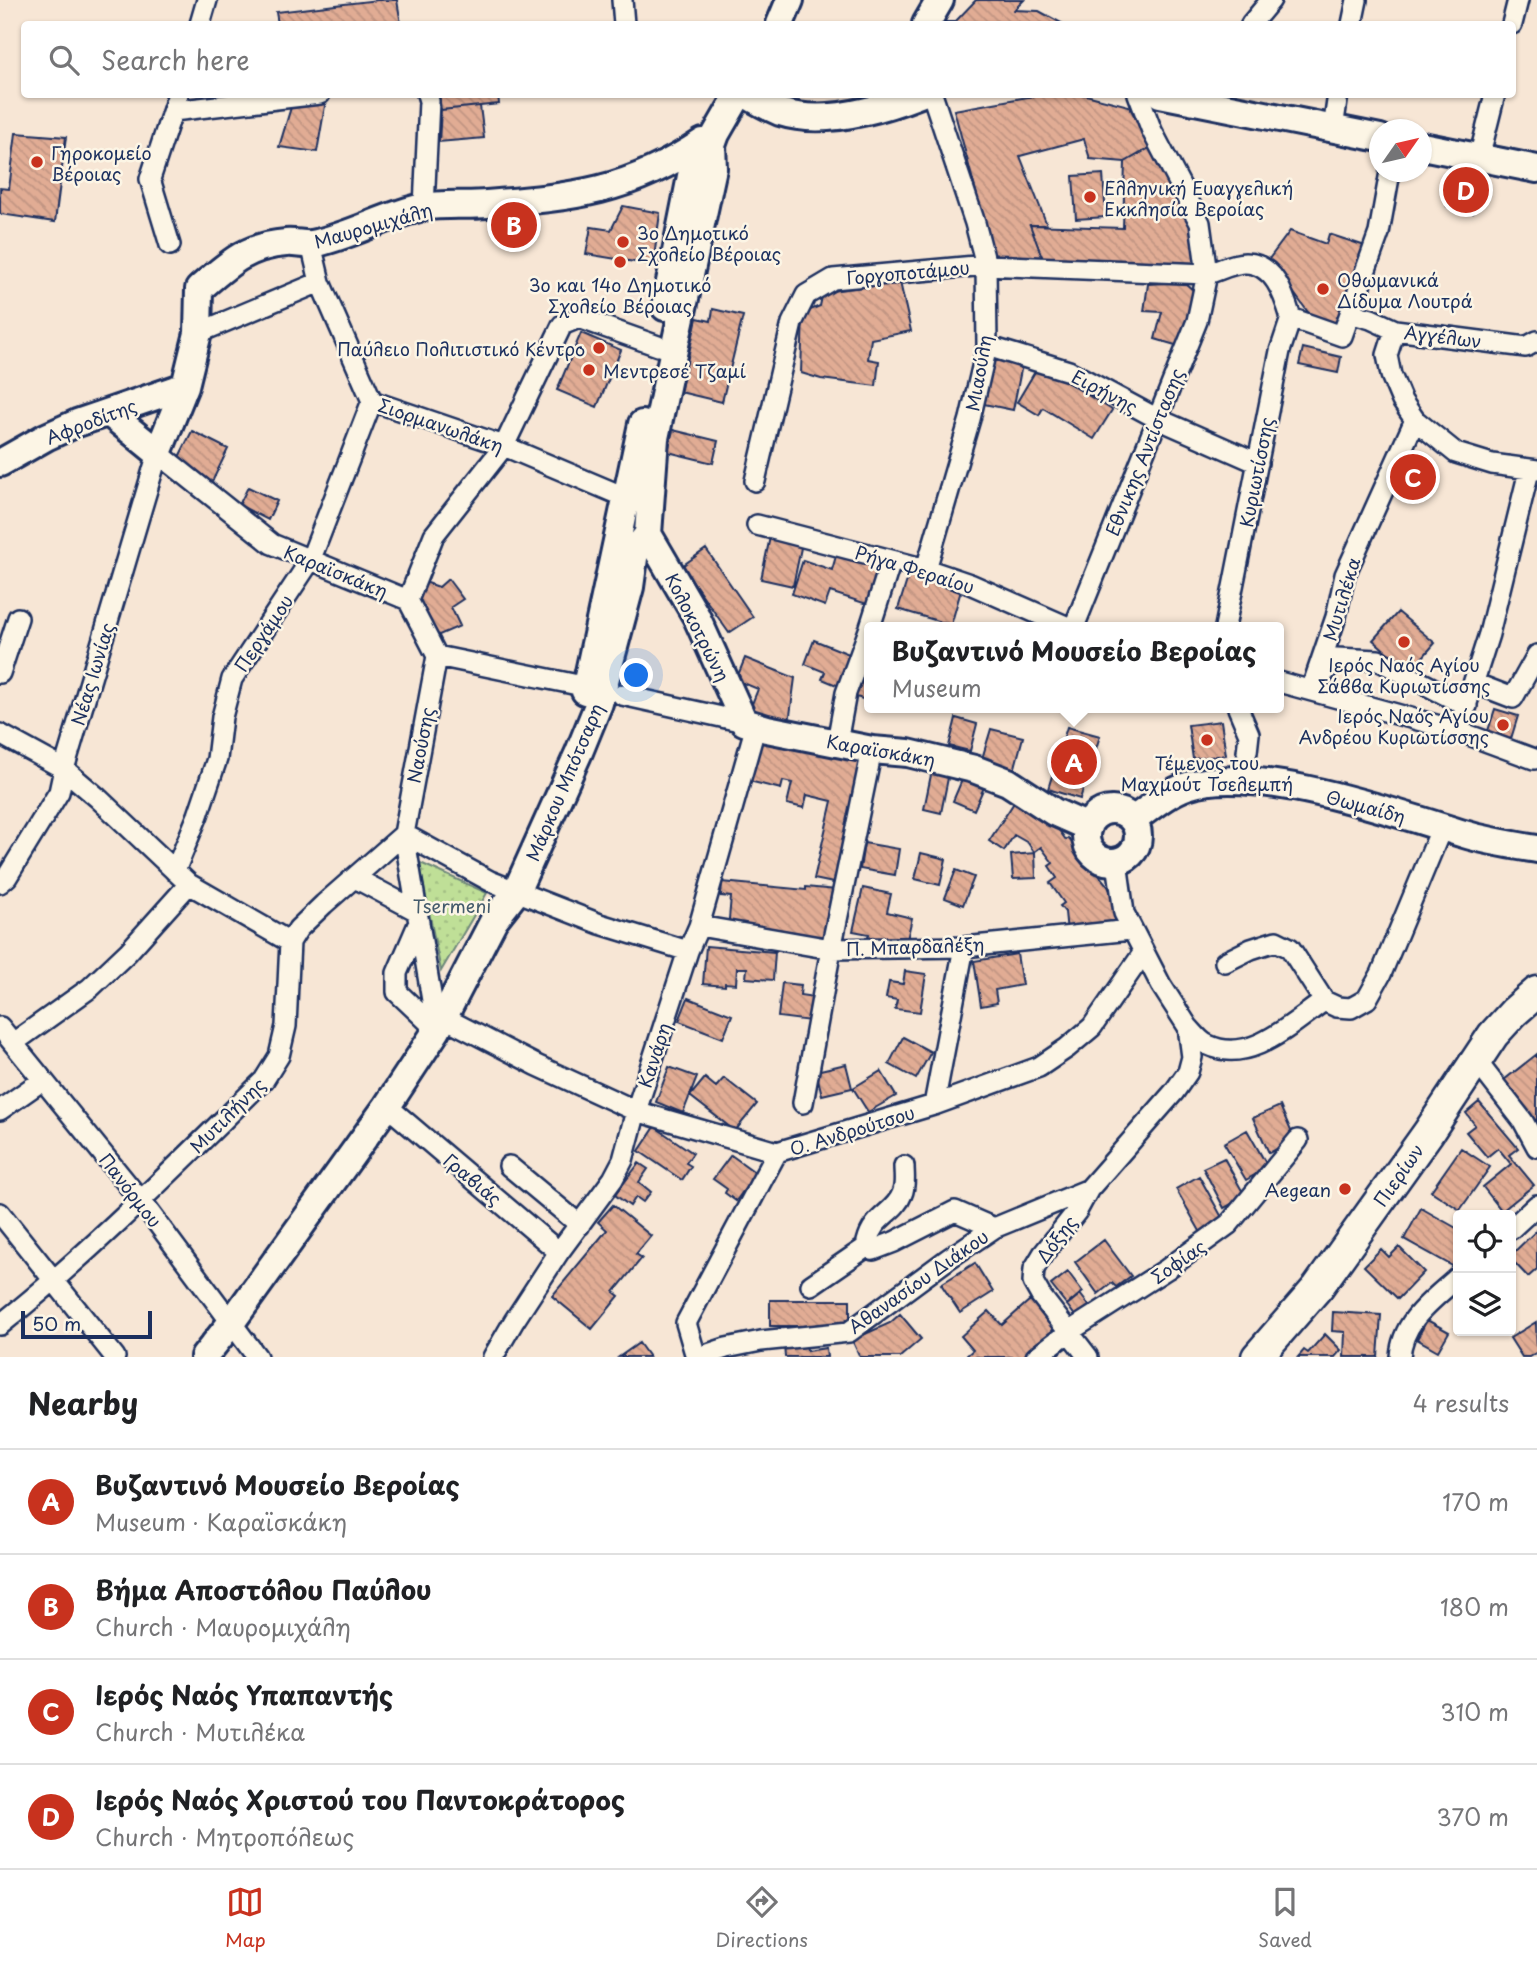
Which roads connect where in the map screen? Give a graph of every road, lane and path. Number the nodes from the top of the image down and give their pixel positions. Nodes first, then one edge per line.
1 (207, 0) edge
2 (622, 0) edge
3 (940, 0) edge
4 (1357, 0) edge
5 (1518, 0) edge
6 (1267, 2) edge
7 (781, 6) edge
8 (201, 21) edge
9 (624, 21) edge
10 (768, 21) edge
11 (928, 21) edge
12 (1253, 21) edge
13 (1353, 21) edge
14 (1513, 21) edge
15 (256, 98) edge
16 (428, 98) edge
17 (737, 98) edge
18 (754, 98) edge
19 (909, 98) edge
20 (933, 98) edge
21 (1140, 98) edge
22 (1337, 98) edge
23 (1494, 98) edge
24 (1205, 99) edge
25 (176, 103) edge
26 (1333, 129) junction
27 (1369, 136) edge
28 (714, 139) junction
29 (1432, 148) edge
30 (1479, 158) junction
31 (1537, 169) edge
32 (1388, 182) edge
33 (424, 207) junction
34 (311, 244) junction
35 (170, 245) dead end
36 (986, 265) junction
37 (1207, 274) junction
38 (320, 282) junction
39 (1350, 313) junction
40 (1292, 318) junction
41 (1395, 330) junction
42 (198, 333) junction
43 (1537, 341) edge
44 (658, 346) junction
45 (987, 346) junction
46 (185, 386) junction
47 (372, 401) junction
48 (109, 413) junction
49 (1158, 419) junction
50 (1415, 420) junction
51 (504, 446) junction
52 (158, 453) junction
53 (0, 463) edge
54 (1258, 463) junction
55 (1533, 471) edge
56 (755, 481) dead end
57 (627, 498) junction
58 (757, 525) dead end
59 (648, 534) junction
60 (310, 561) junction
61 (891, 561) junction
62 (926, 569) junction
63 (408, 600) junction
64 (18, 618) dead end
65 (872, 622) edge
66 (1057, 622) edge
67 (1076, 622) edge
68 (1227, 622) edge
69 (864, 645) edge
70 (1537, 655) edge
71 (438, 656) junction
72 (0, 673) edge
73 (1284, 683) edge
74 (1474, 683) junction
75 (573, 684) dead end
76 (1311, 690) junction
77 (622, 695) dead end
78 (1467, 706) junction
79 (1240, 713) edge
80 (750, 723) junction
81 (1458, 732) junction
82 (0, 734) edge
83 (837, 742) junction
84 (872, 750) junction
85 (1247, 751) dead end
86 (1534, 759) dead end
87 (64, 769) junction
88 (1133, 820) junction
89 (1088, 827) junction
90 (1442, 827) junction
91 (404, 834) junction
92 (1537, 839) edge
93 (1537, 849) edge
94 (1117, 862) junction
95 (182, 878) junction
96 (355, 878) junction
97 (0, 883) edge
98 (510, 889) junction
99 (419, 916) junction
100 (699, 926) junction
101 (1131, 930) junction
102 (290, 942) junction
103 (964, 947) junction
104 (831, 949) junction
105 (688, 951) junction
106 (1144, 952) junction
107 (1224, 962) dead end
108 (1537, 992) edge
109 (1324, 1001) junction
110 (440, 1024) junction
111 (0, 1027) edge
112 (1188, 1027) junction
113 (13, 1043) junction
114 (1475, 1059) junction
115 (43, 1080) junction
116 (803, 1104) dead end
117 (387, 1105) junction
118 (934, 1105) junction
119 (0, 1110) edge
120 (636, 1111) junction
121 (1298, 1140) dead end
122 (1537, 1147) edge
123 (777, 1152) junction
124 (509, 1166) dead end
125 (904, 1166) dead end
126 (1089, 1189) junction
127 (141, 1200) junction
128 (1537, 1205) edge
129 (0, 1213) edge
130 (1516, 1224) edge
131 (580, 1225) junction
132 (994, 1228) junction
133 (868, 1246) junction
134 (559, 1252) junction
135 (54, 1281) junction
136 (1453, 1282) edge
137 (811, 1285) dead end
138 (231, 1323) junction
139 (0, 1325) edge
140 (1070, 1331) junction
141 (115, 1357) edge
142 (204, 1357) edge
143 (257, 1357) edge
144 (493, 1357) edge
145 (698, 1357) edge
146 (1036, 1357) edge
147 (1088, 1357) edge
148 (1257, 1357) edge
149 (1400, 1357) edge

1 - 8 street
2 - 9 street
3 - 11 street
4 - 13 street
5 - 14 street
6 - 12 street
7 - 10 street
15 - 25 street
16 - 33 street
17 - 28 street, Μάρκου Μπότσαρη
18 - 19 street
20 - 36 street, Μιαούλη
21 - 37 street
22 - 26 street
23 - 30 street
24 - 26 street
25 - 35 street
26 - 27 street
28 - 33 street, Μαυρομιχάλη
28 - 44 street, Μάρκου Μπότσαρη
28 - 59 street, Μάρκου Μπότσαρη
29 - 30 street
30 - 31 street
32 - 39 street
33 - 34 street, Μαυρομιχάλη
34 - 38 street, Σιορμανωλάκη
34 - 42 street, Μαυρομιχάλη
36 - 37 street, Γοργοποτάμου
36 - 45 street, Μιαούλη
36 - 56 street, Γοργοποτάμου
37 - 40 street, Γοργοποτάμου
37 - 49 street, Εθνικης Αντίστασης
38 - 42 street
38 - 47 street, Σιορμανωλάκη
39 - 40 street
39 - 41 street, Αγγέλων
40 - 54 street, Κυριωτίσσης
41 - 43 street, Αγγέλων
41 - 50 street
42 - 46 street, Μαυρομιχάλη
44 - 51 street
44 - 57 street, Μάρκου Μπότσαρη
45 - 49 street, Ειρήνης
45 - 62 street, Μιαούλη
46 - 48 street, Αφροδίτης
46 - 52 street, Μαυρομιχάλη
47 - 51 street, Σιορμανωλάκη
47 - 60 street, Περγάμου
48 - 52 street, Καραϊσκάκη
48 - 53 street, Αφροδίτης
49 - 54 street, Ειρήνης
49 - 67 street, Εθνικης Αντίστασης
50 - 55 street
50 - 76 street, Μυτιλέκα
51 - 57 street, Σιορμανωλάκη
51 - 63 street
52 - 60 street, Καραϊσκάκη
52 - 87 street, Νέας Ιωνίας
54 - 68 street, Κυριωτίσσης
55 - 74 street
57 - 98 street, Μάρκου Μπότσαρη
58 - 61 street, Ρήγα Φεραίου
59 - 80 street, Κολοκοτρώνη
59 - 98 street, Μάρκου Μπότσαρη
60 - 63 street, Καραϊσκάκη
60 - 95 street, Περγάμου
61 - 62 street, Ρήγα Φεραίου
61 - 65 street
62 - 66 street, Ρήγα Φεραίου
63 - 71 street, Καραϊσκάκη
64 - 72 street
69 - 83 street
70 - 74 street
71 - 75 street
71 - 91 street, Ναούσης
73 - 76 street
74 - 78 street
76 - 78 street, Μυτιλέκα
76 - 81 street
77 - 80 street, Καραϊσκάκη
78 - 81 street
79 - 85 street
80 - 83 street, Καραϊσκάκη
80 - 100 street, Κανάρη
81 - 86 street
82 - 87 street
83 - 84 street, Καραϊσκάκη
84 - 89 street, Καραϊσκάκη
84 - 104 street
87 - 95 street
87 - 97 street, Νέας Ιωνίας
88 - 89 street
88 - 90 street, Θωμαίδη
88 - 94 street
89 - 94 street
90 - 92 street, Θωμαίδη
90 - 93 street, Θωμαίδη
90 - 109 street
91 - 96 street
91 - 98 street
91 - 99 street
94 - 101 street
95 - 102 street
95 - 113 street, Περγάμου
96 - 99 street
96 - 102 street
98 - 105 street
98 - 110 street, Μάρκου Μπότσαρη
99 - 110 street
99 - 110 street, Ο. Ανδρούτσου
100 - 104 street, Π. Μπαρδαλέξη
100 - 105 street, Κανάρη
101 - 103 street, Π. Μπαρδαλέξη
101 - 106 street
102 - 127 street, Mυτιλήνης
103 - 104 street, Π. Μπαρδαλέξη
103 - 118 street
104 - 116 street
105 - 120 street, Κανάρη
106 - 112 street
106 - 118 street, Ο. Ανδρούτσου
107 - 109 street
108 - 114 main road, Πιερίων
109 - 112 street
110 - 117 street, Μάρκου Μπότσαρη
110 - 120 street, Ο. Ανδρούτσου
111 - 113 street, Πανόρμου
112 - 126 street, Δόξης
113 - 115 street, Πανόρμου
114 - 122 street
114 - 148 main road, Πιερίων
115 - 119 street
115 - 127 street, Πανόρμου
117 - 134 street, Γραβιάς
117 - 138 street, Μάρκου Μπότσαρη
118 - 123 street, Ο. Ανδρούτσου
120 - 123 street, Ο. Ανδρούτσου
120 - 131 street, Κανάρη
121 - 140 street, Σοφίας
123 - 145 street
124 - 131 street
125 - 133 street
126 - 132 street, Αθανασίου Διάκου
126 - 140 street, Δόξης
127 - 135 street, Mυτιλήνης
127 - 138 street, Πανόρμου
128 - 130 street
129 - 135 street
131 - 134 street, Κανάρη
132 - 133 street
132 - 145 street, Αθανασίου Διάκου
133 - 137 street
134 - 144 street, Κανάρη
135 - 139 street, Mυτιλήνης
135 - 141 street
136 - 149 street
138 - 142 street, Μάρκου Μπότσαρη
138 - 143 street, Πανόρμου
140 - 146 street, Σοφίας
140 - 147 street, Δόξης

